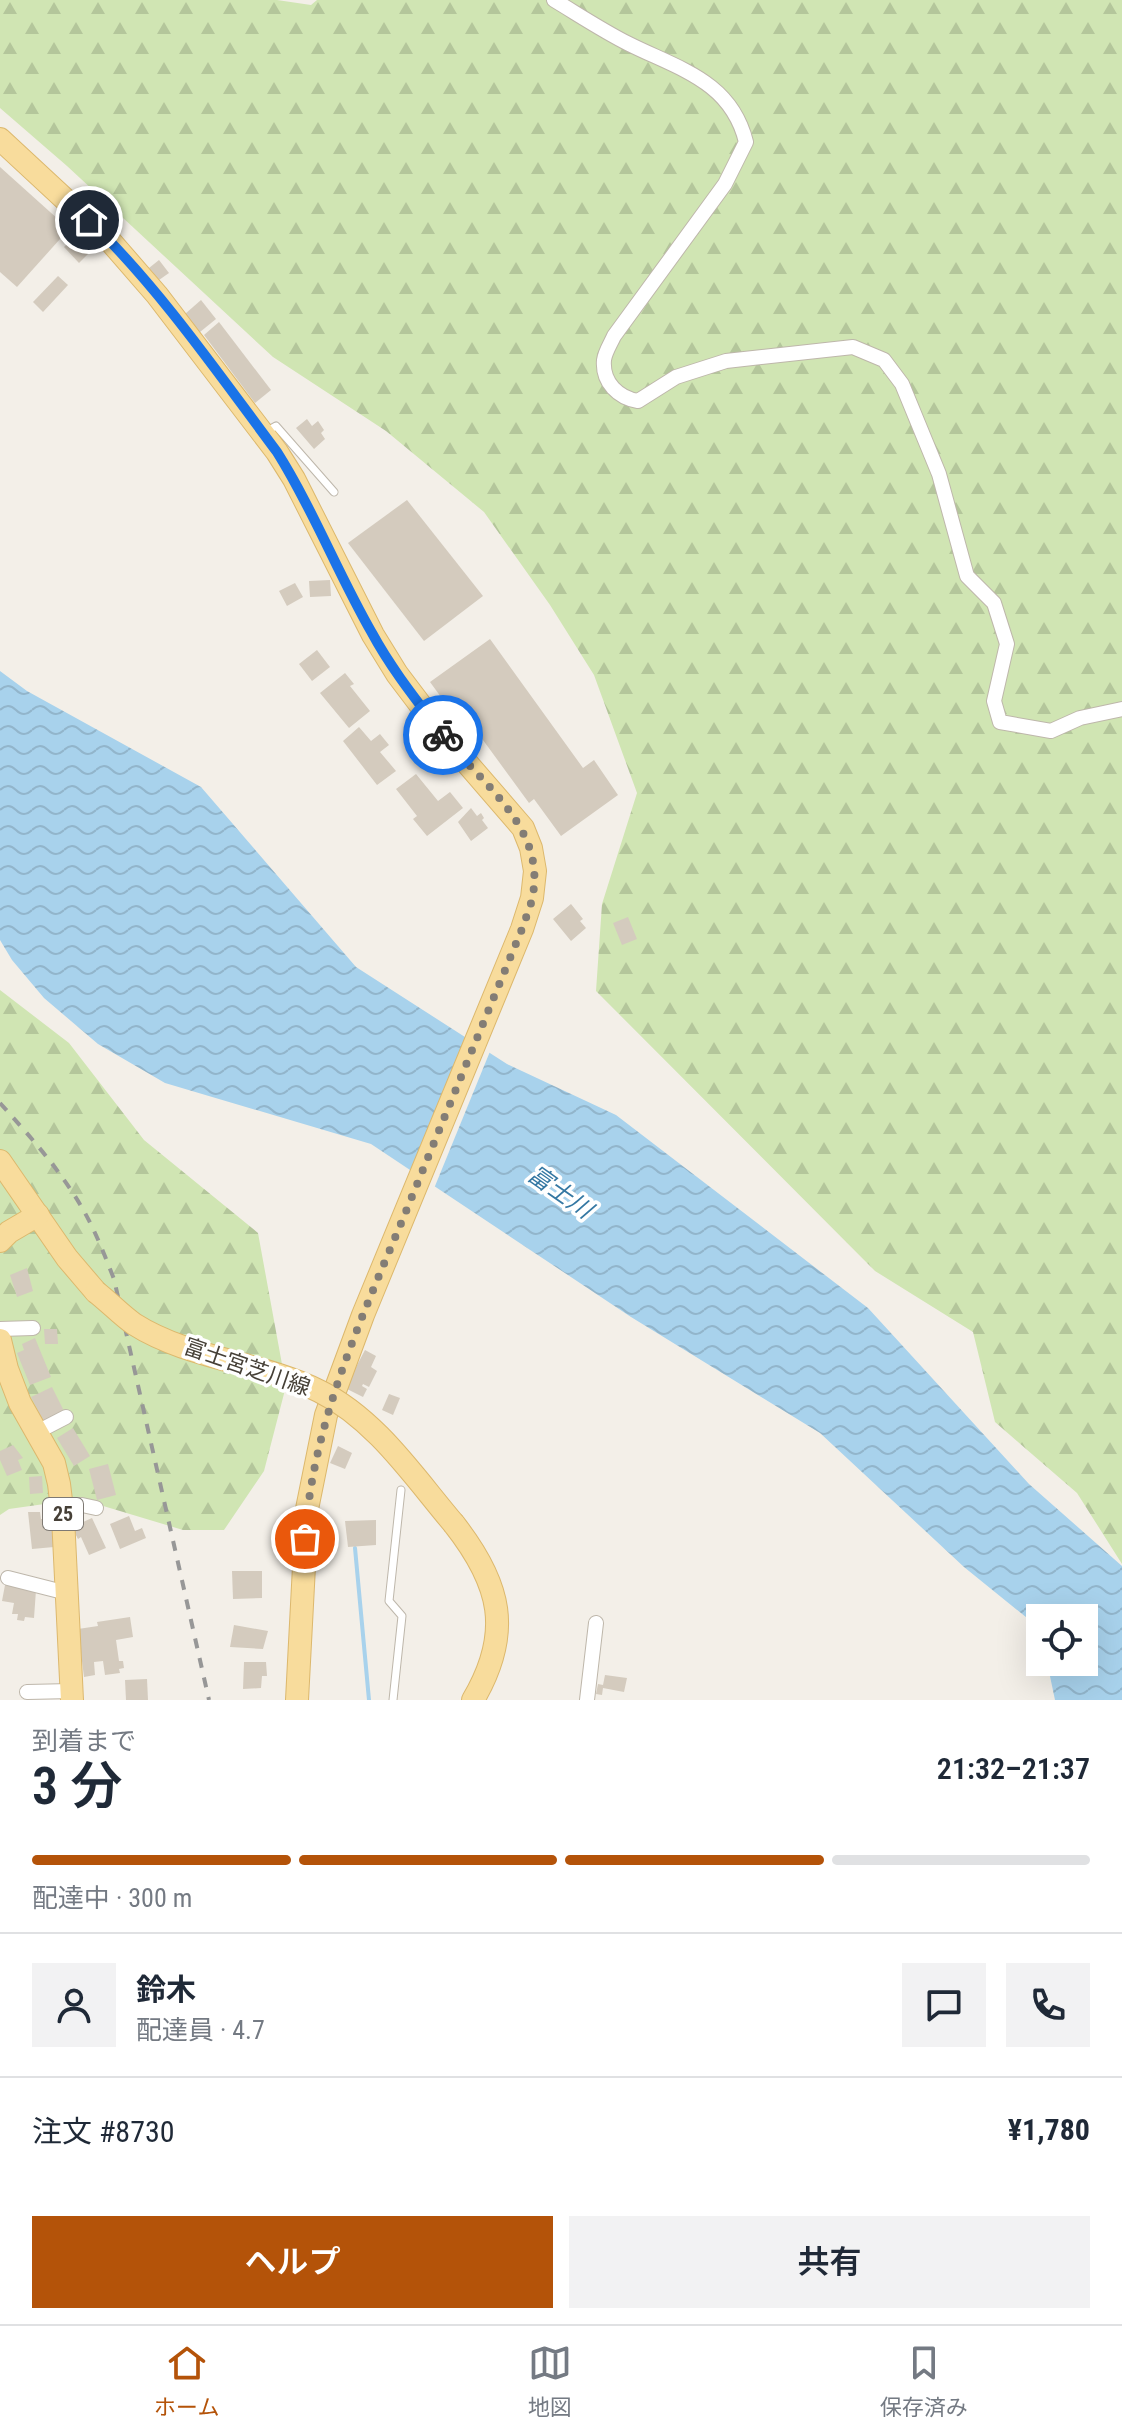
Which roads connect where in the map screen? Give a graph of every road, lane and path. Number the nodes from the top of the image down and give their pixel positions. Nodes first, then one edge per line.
1 (554, 0) edge
2 (0, 139) edge
3 (263, 434) junction
4 (334, 492) dead end
5 (1122, 709) edge
6 (0, 1161) edge
7 (38, 1215) junction
8 (0, 1241) edge
9 (33, 1328) dead end
10 (0, 1329) edge
11 (0, 1340) edge
12 (66, 1417) dead end
13 (37, 1432) junction
14 (401, 1490) dead end
15 (62, 1507) junction
16 (96, 1508) dead end
17 (8, 1578) dead end
18 (67, 1593) junction
19 (596, 1623) dead end
20 (27, 1692) dead end
21 (71, 1695) edge
22 (297, 1700) edge
23 (393, 1700) edge
24 (473, 1700) edge
25 (587, 1700) edge

1 - 5 street
2 - 3 main road
3 - 4 lane
3 - 22 main road
6 - 7 main road, 富士宮芝川線
7 - 8 main road
7 - 24 main road, 富士宮芝川線, bridge
9 - 10 street
11 - 13 main road, 25
12 - 13 street
13 - 15 main road, 25
14 - 23 lane
15 - 16 street
15 - 18 main road, 25
17 - 18 street
18 - 21 main road, 25
19 - 25 street
20 - 21 street

